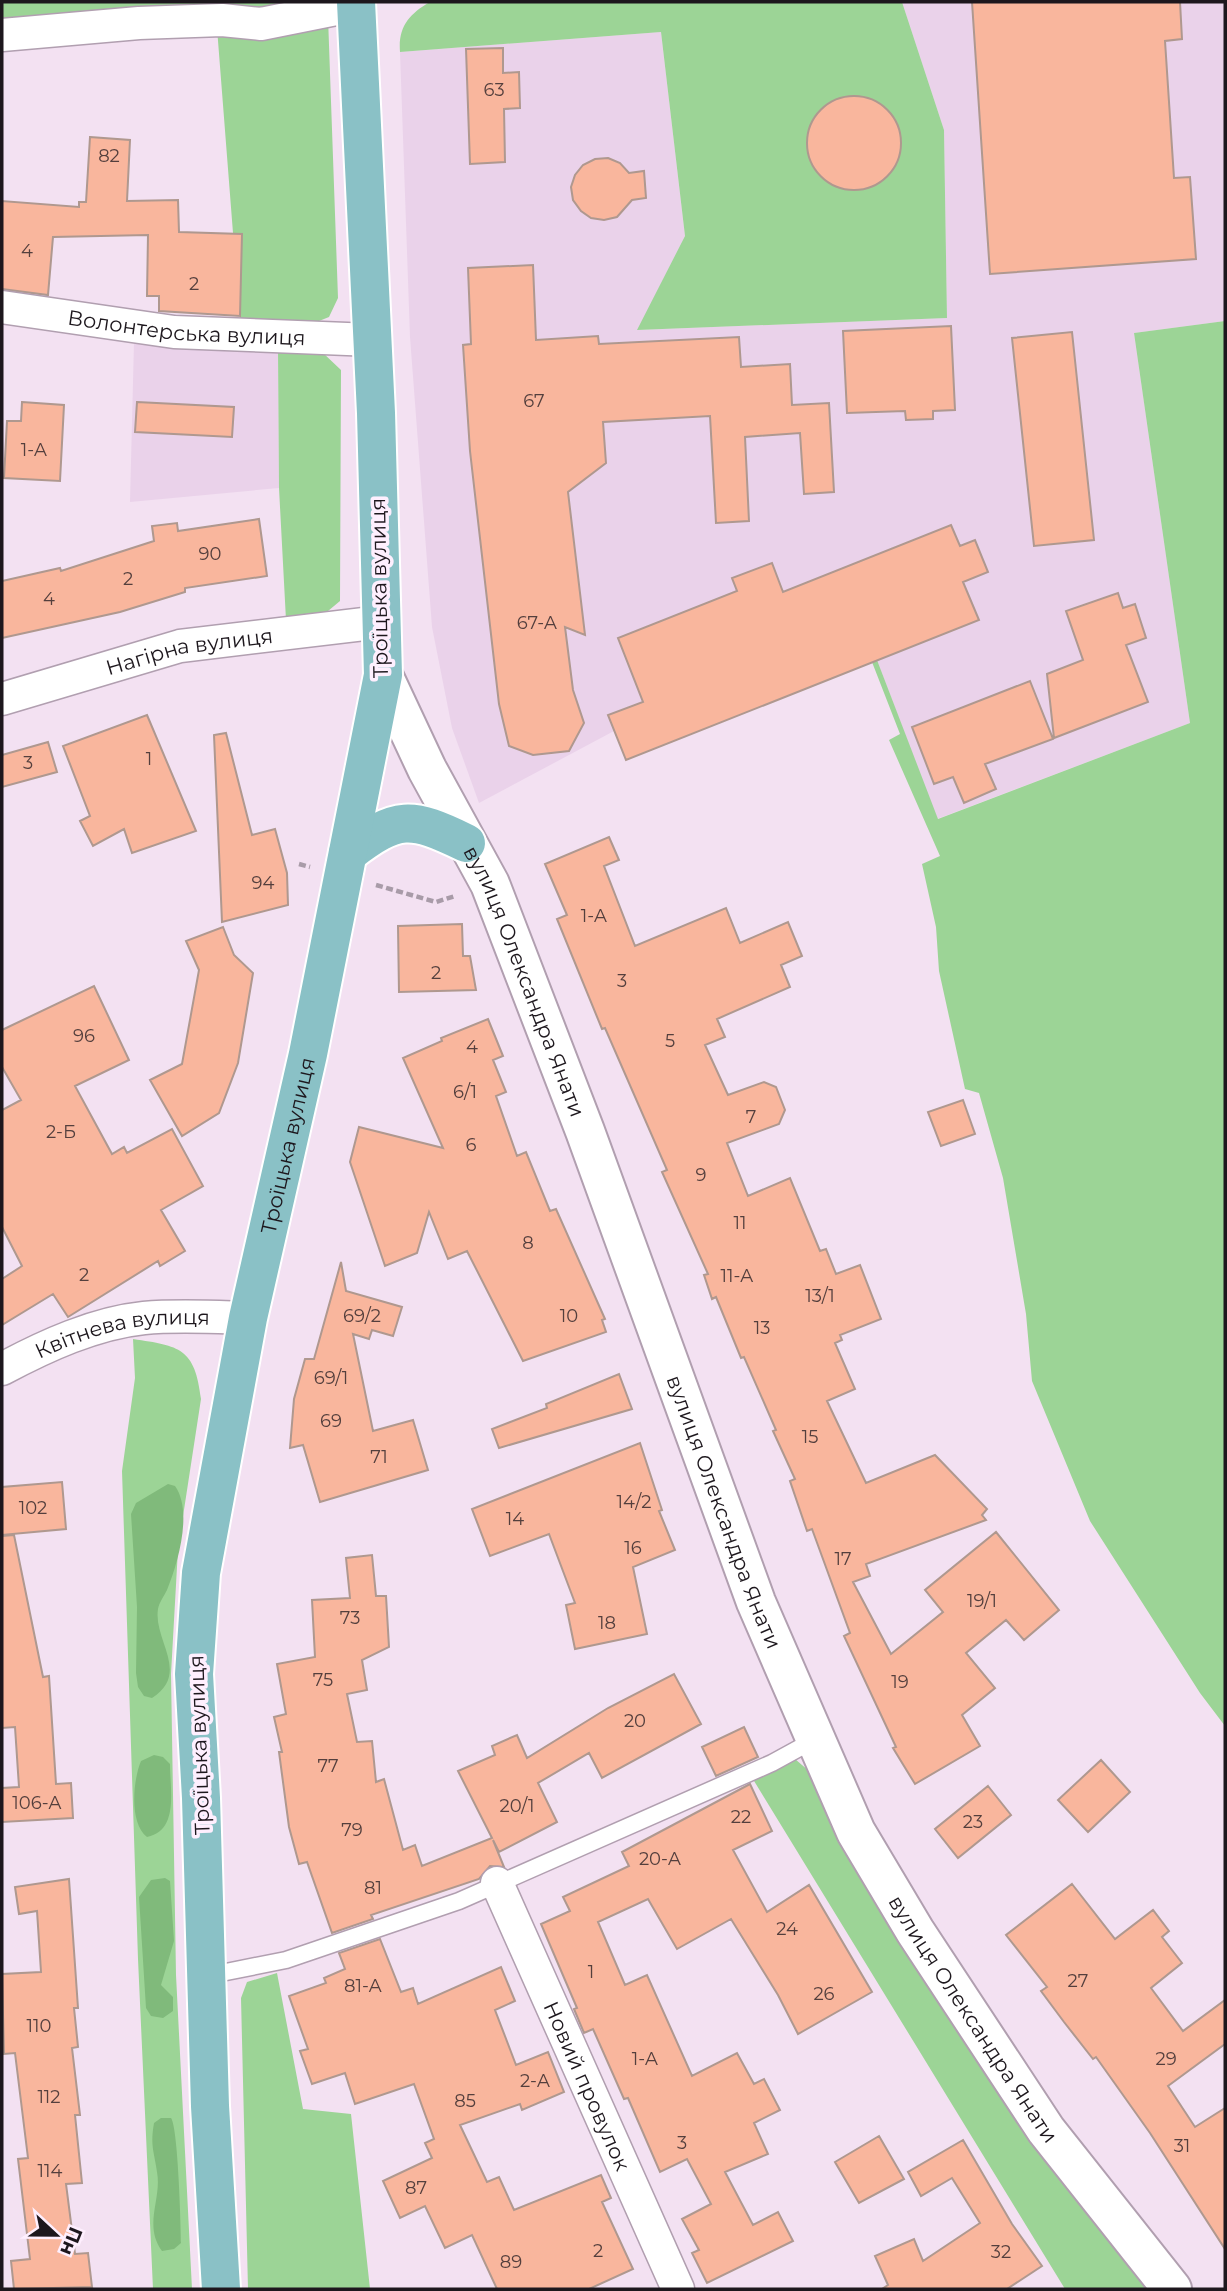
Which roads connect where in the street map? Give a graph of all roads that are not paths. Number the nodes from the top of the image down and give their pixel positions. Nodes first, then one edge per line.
1 (356, 4) edge
2 (2, 35) edge
3 (2, 306) edge
4 (372, 340) junction
5 (381, 622) junction
6 (383, 675) junction
7 (2, 699) edge
8 (466, 843) junction
9 (346, 865) junction
10 (248, 1318) junction
11 (2, 1369) edge
12 (814, 1740) junction
13 (497, 1883) junction
14 (206, 1976) junction
15 (221, 2289) edge
16 (678, 2289) edge
17 (1172, 2289) edge

1 - 2 street
1 - 4 main road, Троїцька вулиця
3 - 4 street, Волонтерська вулиця
4 - 5 main road, Троїцька вулиця
5 - 6 main road, Троїцька вулиця
5 - 7 street, Нагірна вулиця
6 - 8 street, вулиця Олександра Янати
6 - 9 main road, Троїцька вулиця
8 - 9 main road
8 - 12 street, вулиця Олександра Янати
9 - 10 main road, Троїцька вулиця
10 - 11 street, Квітнева вулиця
10 - 14 main road, Троїцька вулиця
12 - 13 lane
12 - 17 street, вулиця Олександра Янати
13 - 14 lane
13 - 16 street, Новий провулок
14 - 15 main road, Троїцька вулиця

